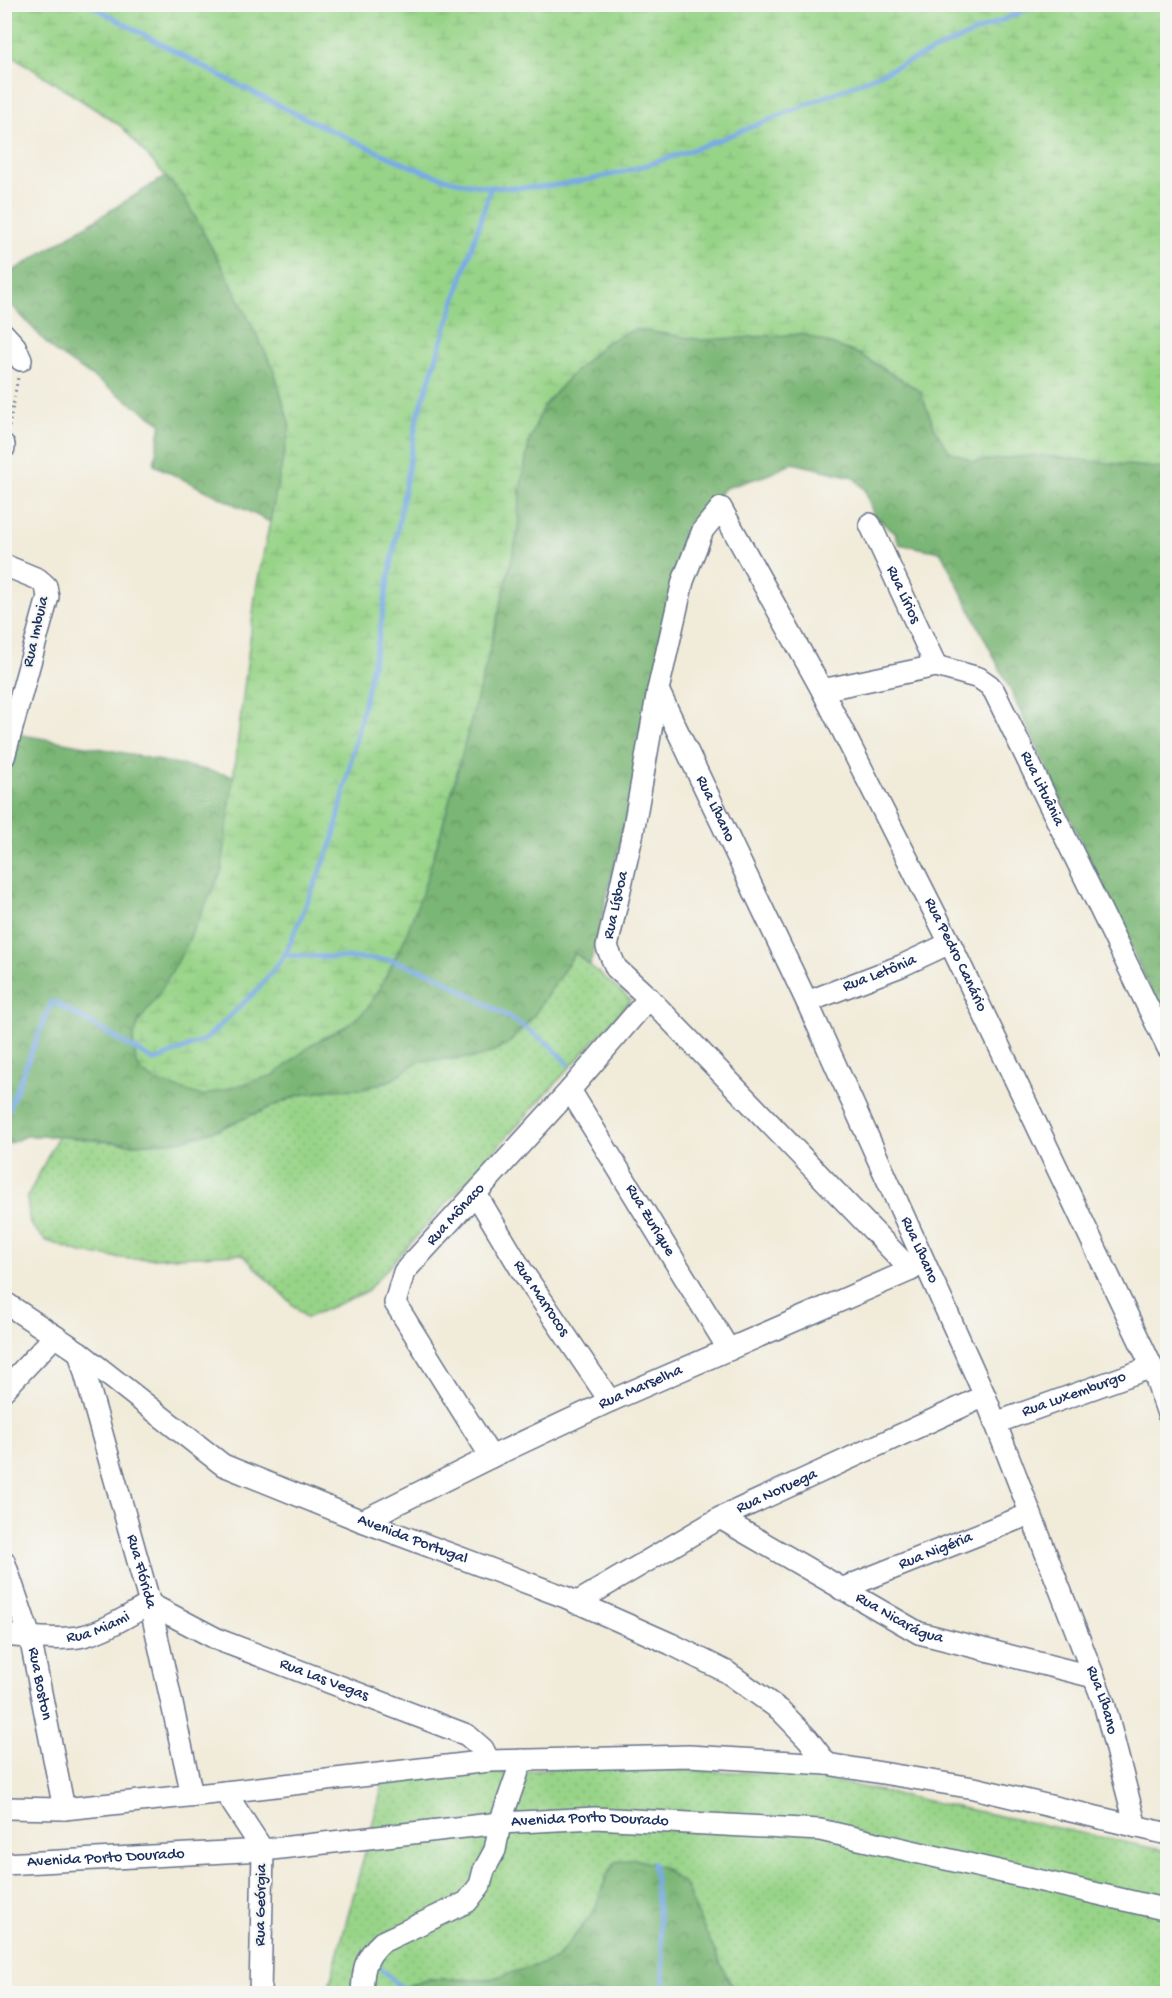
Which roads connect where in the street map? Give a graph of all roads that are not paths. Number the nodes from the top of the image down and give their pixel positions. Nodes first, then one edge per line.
1 (4, 334) edge
2 (21, 360) road end
3 (721, 508) joint
4 (870, 524) dead end
5 (4, 565) edge
6 (936, 666) junction
7 (658, 690) junction
8 (822, 690) junction
9 (4, 757) edge
10 (950, 943) junction
11 (649, 998) junction
12 (807, 1002) junction
13 (1167, 1048) edge
14 (570, 1090) junction
15 (476, 1194) junction
16 (918, 1265) junction
17 (4, 1302) edge
18 (55, 1336) junction
19 (729, 1350) junction
20 (78, 1352) junction
21 (1152, 1367) junction
22 (4, 1390) edge
23 (985, 1396) junction
24 (610, 1401) junction
25 (1167, 1414) edge
26 (995, 1423) junction
27 (492, 1457) junction
28 (1030, 1514) junction
29 (720, 1518) junction
30 (362, 1521) junction
31 (4, 1561) edge
32 (842, 1589) junction
33 (576, 1602) junction
34 (150, 1604) junction
35 (4, 1635) edge
36 (30, 1637) junction
37 (1094, 1677) junction
38 (522, 1760) junction
39 (489, 1761) junction
40 (826, 1764) junction
41 (225, 1792) junction
42 (192, 1795) junction
43 (4, 1808) edge
44 (64, 1809) junction
45 (500, 1823) junction
46 (1137, 1827) junction
47 (1167, 1834) edge
48 (263, 1850) junction
49 (4, 1864) edge
50 (1167, 1910) edge
51 (260, 1994) edge
52 (362, 1994) edge

1 - 2 street
3 - 7 street, Rua Lísboa
3 - 8 street, Rua Pedro Canário
4 - 6 street, Rua Lírios
5 - 9 street, Rua Imbuia
6 - 8 street, Rua Lituânia
6 - 13 street, Rua Lituânia
7 - 11 street, Rua Lísboa
7 - 12 street, Rua Líbano
8 - 10 street, Rua Pedro Canário
10 - 12 street, Rua Letônia
10 - 21 street, Rua Pedro Canário
11 - 14 street, Rua Mônaco
11 - 16 street, Rua Lísboa
12 - 16 street, Rua Líbano
14 - 15 street, Rua Mônaco
14 - 19 street, Rua Zurique
15 - 24 street, Rua Marrocos
15 - 27 street, Rua Mônaco
16 - 19 street, Rua Marselha
16 - 23 street, Rua Líbano
17 - 18 street, Avenida Portugal
18 - 20 street, Avenida Portugal
18 - 22 street
19 - 24 street, Rua Marselha
20 - 30 street, Avenida Portugal
20 - 34 street, Rua Flórida
21 - 25 street, Rua Pedro Canário
21 - 26 street, Rua Luxemburgo
23 - 26 street, Rua Líbano
23 - 29 street, Rua Noruega
24 - 27 street, Rua Marselha
26 - 28 street, Rua Líbano
27 - 30 street, Rua Marselha
28 - 32 street, Rua Nigéria
28 - 37 street, Rua Líbano
29 - 32 street, Rua Nicarágua
29 - 33 street, Rua Noruega
30 - 33 street, Avenida Portugal
31 - 36 street, Rua Boston
32 - 37 street, Rua Nicarágua
33 - 40 street, Avenida Portugal
34 - 36 street, Rua Miami
34 - 39 street, Rua Las Vegas
34 - 42 street, Rua Flórida
35 - 36 street, Rua Miami
36 - 44 street, Rua Boston
37 - 46 street, Rua Líbano
38 - 39 street
38 - 40 street
38 - 45 street
39 - 41 street
40 - 46 street
41 - 42 street
41 - 48 street, Rua Geórgia
42 - 44 street
43 - 44 street
45 - 48 street, Avenida Porto Dourado
45 - 50 street, Avenida Porto Dourado
45 - 52 street
46 - 47 street
48 - 49 street, Avenida Porto Dourado
48 - 51 street, Rua Geórgia

